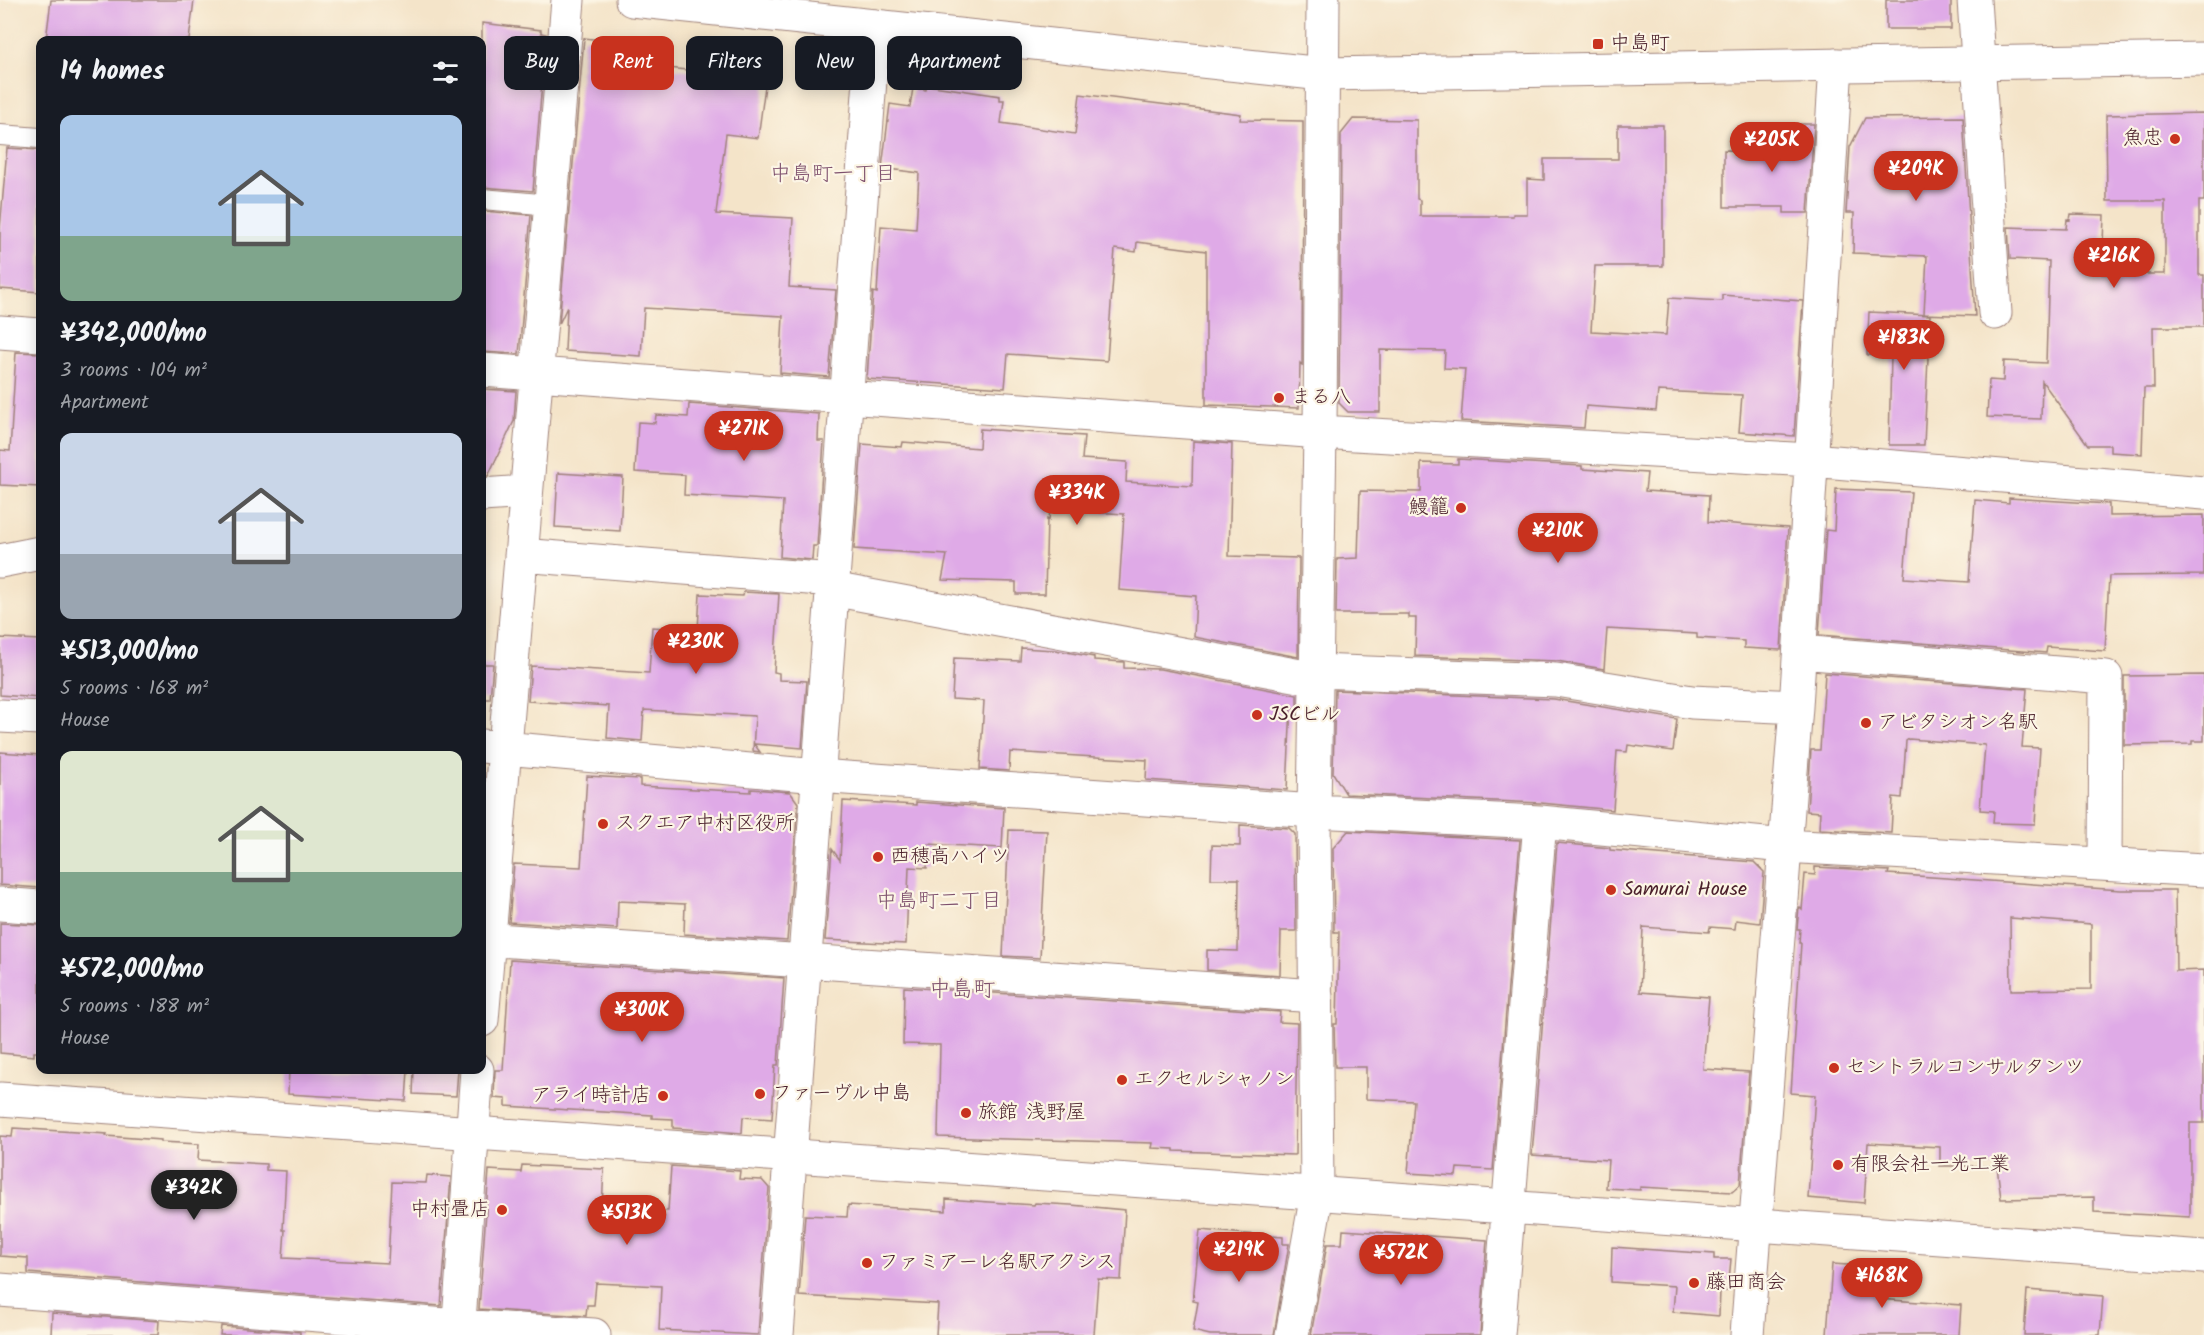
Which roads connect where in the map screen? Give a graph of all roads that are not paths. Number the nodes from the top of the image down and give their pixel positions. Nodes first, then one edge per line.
1 (568, 0) edge
2 (632, 0) edge
3 (1323, 0) edge
4 (1974, 0) edge
5 (874, 26) junction
6 (2204, 59) edge
7 (1979, 62) junction
8 (1836, 65) junction
9 (1323, 74) junction
10 (0, 135) edge
11 (36, 138) edge
12 (486, 199) edge
13 (551, 205) junction
14 (1995, 313) dead end
15 (0, 332) edge
16 (36, 335) edge
17 (486, 370) edge
18 (536, 374) junction
19 (846, 395) junction
20 (1320, 432) junction
21 (1812, 460) junction
22 (526, 492) junction
23 (2204, 493) edge
24 (486, 495) edge
25 (36, 554) edge
26 (521, 555) junction
27 (0, 561) edge
28 (832, 584) junction
29 (1800, 652) junction
30 (1316, 675) junction
31 (1796, 706) junction
32 (0, 716) edge
33 (36, 718) edge
34 (493, 747) edge
35 (818, 776) junction
36 (1314, 811) junction
37 (1540, 822) junction
38 (1785, 846) junction
39 (2105, 864) junction
40 (2204, 870) edge
41 (0, 904) edge
42 (36, 907) edge
43 (486, 916) edge
44 (486, 940) edge
45 (804, 960) junction
46 (1316, 996) junction
47 (477, 1074) edge
48 (0, 1099) edge
49 (472, 1133) junction
50 (789, 1156) junction
51 (1317, 1194) junction
52 (1509, 1208) junction
53 (1754, 1225) junction
54 (2204, 1257) edge
55 (0, 1290) edge
56 (459, 1331) edge
57 (594, 1335) edge
58 (777, 1335) edge
59 (1292, 1335) edge
60 (1498, 1335) edge
61 (1747, 1335) edge

1 - 13 street
2 - 5 street
3 - 9 street
4 - 7 street
5 - 9 street
5 - 19 street
6 - 7 street
7 - 8 street
7 - 14 street
8 - 9 street
8 - 21 street
9 - 20 street
10 - 11 lane
12 - 13 lane
13 - 18 street
15 - 16 street
17 - 18 street
18 - 19 street
18 - 22 street
19 - 20 street
19 - 28 street
20 - 21 street
20 - 30 street
21 - 23 street
21 - 29 street
22 - 24 street
22 - 26 street
25 - 27 street
26 - 28 street
26 - 34 street
28 - 30 street
28 - 35 street
29 - 31 street
29 - 39 street
30 - 31 street
30 - 36 street
31 - 38 street
32 - 33 street
34 - 35 street
34 - 43 street
35 - 36 street
35 - 45 street
36 - 37 street
36 - 46 street
37 - 38 street
37 - 52 street
38 - 39 street
38 - 53 street
39 - 40 street
41 - 42 street
44 - 45 street
45 - 46 street
45 - 50 street
46 - 51 street
47 - 49 street
48 - 49 street
49 - 50 street
49 - 56 street
50 - 51 street
50 - 58 street
51 - 52 street
51 - 59 street
52 - 53 street
52 - 60 street
53 - 54 street
53 - 61 street
55 - 56 street
56 - 57 street

